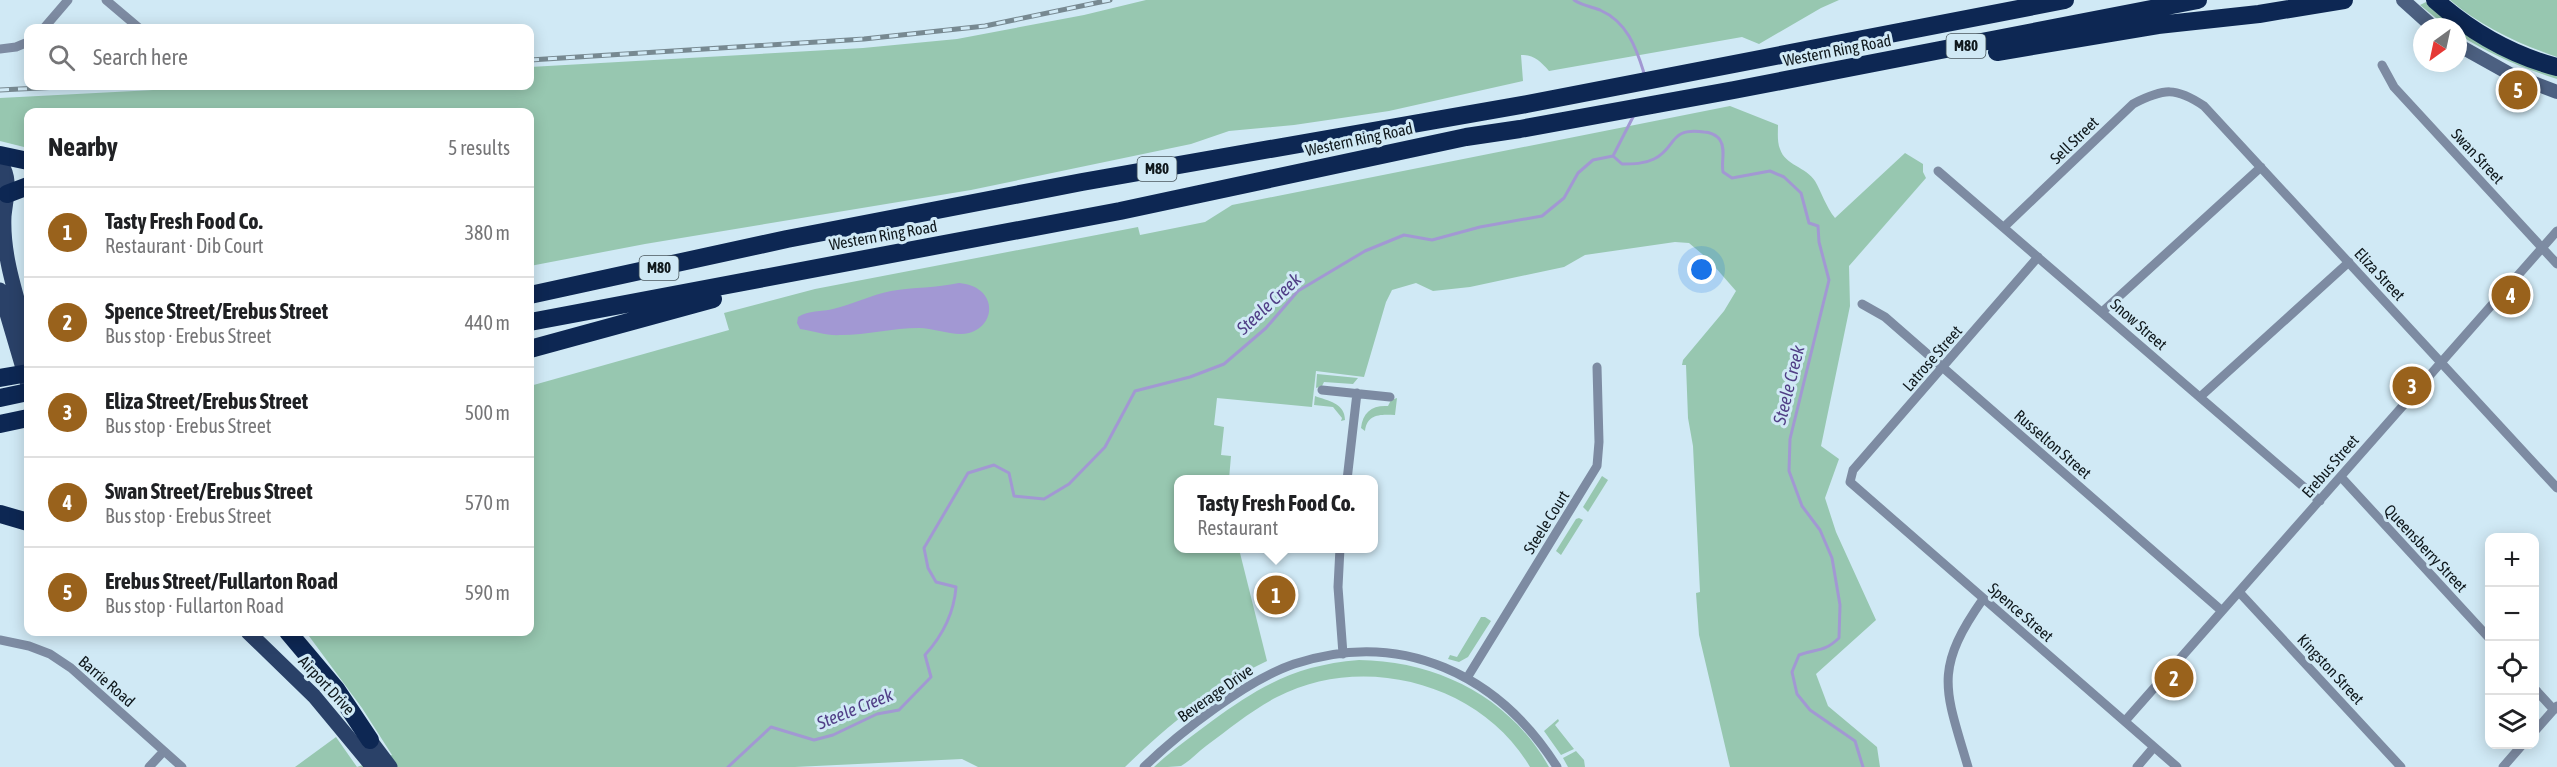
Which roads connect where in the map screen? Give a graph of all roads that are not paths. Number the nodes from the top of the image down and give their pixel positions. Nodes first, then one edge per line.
1 (68, 0) edge
2 (106, 0) edge
3 (2009, 0) edge
4 (2065, 0) edge
5 (2198, 0) edge
6 (2344, 0) edge
7 (2403, 0) edge
8 (2435, 0) edge
9 (2423, 18) edge
10 (47, 24) edge
11 (134, 24) edge
12 (24, 44) edge
13 (0, 49) edge
14 (2467, 50) edge
15 (1741, 63) junction
16 (2382, 65) dead end
17 (2557, 67) edge
18 (1734, 90) junction
19 (2173, 91) joint
20 (2557, 92) edge
21 (0, 155) edge
22 (24, 160) edge
23 (0, 162) edge
24 (2261, 166) junction
25 (1938, 171) dead end
26 (24, 188) edge
27 (5, 197) edge
28 (1120, 211) junction
29 (2004, 227) junction
30 (2557, 231) edge
31 (788, 239) junction
32 (2542, 248) junction
33 (2038, 257) junction
34 (2349, 262) junction
35 (2557, 264) edge
36 (534, 283) edge
37 (0, 290) edge
38 (534, 294) edge
39 (1862, 304) dead end
40 (2102, 312) junction
41 (534, 321) edge
42 (24, 346) edge
43 (534, 349) edge
44 (2441, 362) junction
45 (1597, 367) dead end
46 (1943, 368) junction
47 (24, 375) edge
48 (0, 378) edge
49 (1323, 390) dead end
50 (24, 393) edge
51 (1357, 393) junction
52 (1390, 397) dead end
53 (2200, 397) junction
54 (0, 398) edge
55 (24, 419) edge
56 (0, 424) edge
57 (1348, 475) edge
58 (2341, 477) junction
59 (1850, 478) joint
60 (2557, 488) edge
61 (2320, 501) junction
62 (0, 514) edge
63 (24, 521) edge
64 (1340, 553) edge
65 (2239, 592) junction
66 (1983, 599) junction
67 (2222, 611) junction
68 (2485, 634) edge
69 (252, 636) edge
70 (280, 636) edge
71 (291, 636) edge
72 (0, 640) edge
73 (1343, 654) junction
74 (1467, 678) junction
75 (2539, 692) edge
76 (2556, 708) edge
77 (2125, 721) junction
78 (2539, 727) edge
79 (2154, 747) junction
80 (2519, 749) edge
81 (164, 751) junction
82 (377, 758) edge
83 (149, 767) edge
84 (182, 767) edge
85 (1144, 767) edge
86 (1557, 767) edge
87 (1968, 767) edge
88 (2137, 767) edge
89 (2177, 767) edge
90 (2400, 767) edge
91 (2503, 767) edge

1 - 10 street
2 - 11 street
3 - 15 highway
4 - 15 highway, Western Ring Road / M80
5 - 18 highway, Western Ring Road / M80
6 - 18 highway
7 - 9 main road
8 - 17 highway
12 - 13 street
14 - 20 main road
15 - 31 highway, Western Ring Road / M80
16 - 32 street, Swan Street
18 - 28 highway, Western Ring Road / M80
19 - 24 street, Eliza Street
19 - 29 street, Sell Street
21 - 22 highway
23 - 27 main road
24 - 34 street, Eliza Street
24 - 40 street
25 - 29 street, Snow Street
26 - 27 highway
27 - 42 main road
28 - 41 highway, Western Ring Road / M80
28 - 43 highway
29 - 33 street, Snow Street
30 - 32 street, Erebus Street
31 - 36 highway
31 - 38 highway, Western Ring Road / M80
32 - 35 street, Swan Street
32 - 44 street, Erebus Street
33 - 40 street, Snow Street
33 - 46 street, Latrose Street
34 - 44 street, Eliza Street
34 - 53 street
37 - 42 main road
39 - 46 street, Russelton Street
40 - 53 street, Snow Street
44 - 58 street, Erebus Street
44 - 60 street, Eliza Street
45 - 74 street, Steele Court
46 - 59 street, Latrose Street
46 - 67 street, Russelton Street
47 - 48 highway
49 - 51 street
50 - 54 highway
51 - 52 street
51 - 57 street
53 - 61 street, Snow Street
55 - 56 highway
58 - 61 street, Erebus Street
58 - 68 street, Queensberry Street
59 - 66 street, Spence Street
61 - 65 street, Erebus Street
62 - 63 highway
64 - 73 street
65 - 67 street, Erebus Street
65 - 90 street, Kingston Street
66 - 77 street, Spence Street
66 - 87 street
67 - 77 street, Erebus Street
69 - 82 main road, Airport Drive
70 - 82 main road, Airport Drive
71 - 82 highway
72 - 81 street, Barrie Road
73 - 74 street, Beverage Drive
73 - 85 street, Beverage Drive
74 - 86 street, Beverage Drive
75 - 76 street
76 - 78 street
77 - 79 street, Spence Street
79 - 88 street
79 - 89 street, Spence Street
80 - 91 street
81 - 83 street
81 - 84 street, Barrie Road

